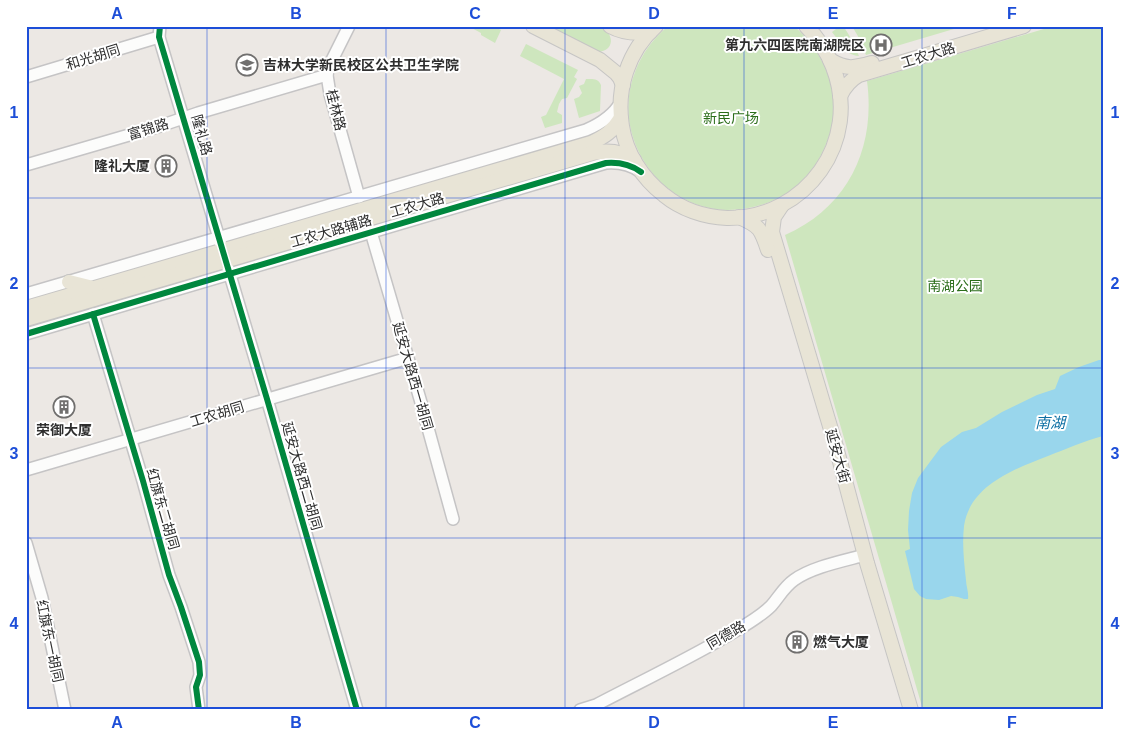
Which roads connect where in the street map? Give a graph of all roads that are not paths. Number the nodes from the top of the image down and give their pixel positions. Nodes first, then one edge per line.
1 (349, 26) edge
2 (533, 26) edge
3 (610, 26) edge
4 (806, 26) edge
5 (995, 26) edge
6 (1024, 26) edge
7 (653, 29) edge
8 (160, 31) edge
9 (830, 60) junction
10 (327, 75) junction
11 (26, 76) edge
12 (623, 85) junction
13 (840, 96) junction
14 (620, 102) junction
15 (184, 118) junction
16 (621, 118) junction
17 (634, 160) junction
18 (26, 165) edge
19 (641, 172) junction
20 (359, 196) junction
21 (782, 205) junction
22 (739, 217) junction
23 (371, 232) junction
24 (224, 256) junction
25 (69, 282) junction
26 (94, 288) junction
27 (26, 294) edge
28 (26, 308) edge
29 (93, 314) junction
30 (26, 319) edge
31 (26, 334) edge
32 (408, 358) junction
33 (267, 399) junction
34 (130, 440) junction
35 (26, 470) edge
36 (453, 520) dead end
37 (26, 544) edge
38 (862, 556) junction
39 (65, 710) edge
40 (199, 710) edge
41 (357, 710) edge
42 (580, 710) edge
43 (903, 710) edge
44 (911, 710) edge

1 - 10 street, 桂林路
2 - 12 main road
3 - 7 main road
4 - 9 main road
5 - 9 main road, 工农大路
6 - 13 main road, 工农大路
7 - 12 main road
8 - 11 street, 和光胡同
8 - 15 street, 隆礼路
9 - 13 main road
10 - 15 street, 富锦路
10 - 20 street, 桂林路
12 - 14 main road
13 - 21 main road
14 - 16 main road
14 - 20 street, 工农大路辅路
15 - 18 street, 富锦路
15 - 24 street, 隆礼路
16 - 17 main road
16 - 24 main road, 工农大路
17 - 19 main road
17 - 24 main road, 工农大路
19 - 22 main road
19 - 23 street, 工农大路辅路
20 - 24 street, 工农大路辅路
21 - 22 main road
21 - 38 main road, 延安大街
22 - 38 main road, 延安大街
23 - 24 street, 工农大路辅路
23 - 32 street, 延安大路西一胡同
24 - 25 street, 工农大路辅路
24 - 26 main road, 工农大路
24 - 29 street, 工农大路辅路
24 - 30 main road, 工农大路
24 - 33 street, 延安大路西二胡同
25 - 26 main road
25 - 27 street, 工农大路辅路
26 - 28 main road, 工农大路
29 - 31 street, 工农大路辅路
29 - 34 street, 红旗东二胡同
32 - 33 street, 工农胡同
32 - 36 street, 延安大路西一胡同
33 - 34 street, 工农胡同
33 - 41 street, 延安大路西二胡同
34 - 35 street, 工农胡同
34 - 40 street, 红旗东二胡同
37 - 39 street, 红旗东一胡同
38 - 42 street, 同德路
38 - 43 main road, 延安大街
38 - 44 main road, 延安大街

